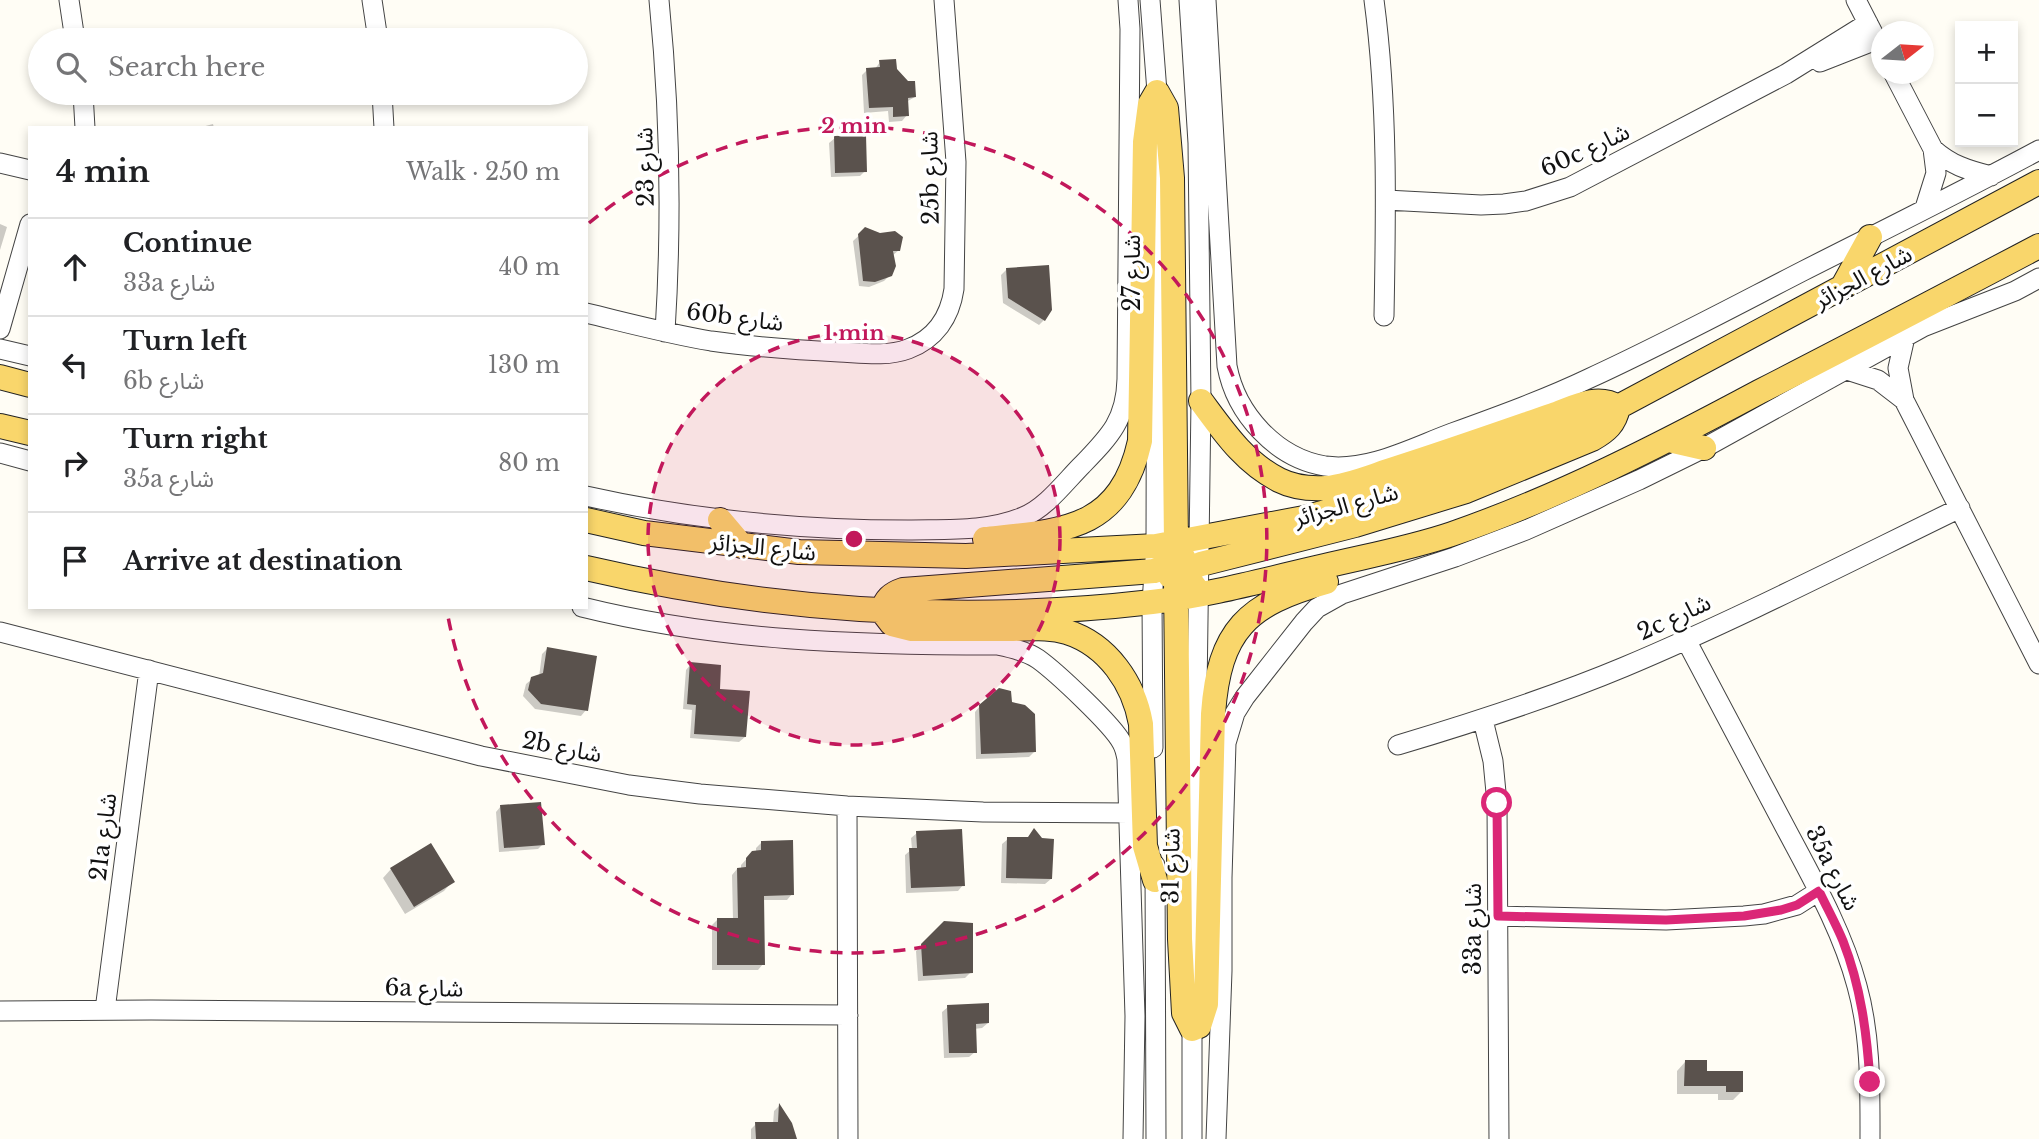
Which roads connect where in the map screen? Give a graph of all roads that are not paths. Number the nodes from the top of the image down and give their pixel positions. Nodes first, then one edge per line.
1 (69, 0) edge
2 (372, 0) edge
3 (659, 0) edge
4 (944, 0) edge
5 (1128, 0) edge
6 (1150, 0) edge
7 (1189, 0) edge
8 (1206, 0) edge
9 (1374, 0) edge
10 (1856, 0) edge
11 (73, 28) edge
12 (376, 28) edge
13 (1871, 29) edge
14 (1871, 39) edge
15 (1899, 84) edge
16 (1157, 92) junction
17 (84, 105) edge
18 (383, 105) edge
19 (1213, 116) junction
20 (85, 126) edge
21 (384, 126) edge
22 (1198, 143) junction
23 (1933, 149) junction
24 (2039, 150) edge
25 (0, 163) edge
26 (28, 170) edge
27 (1991, 176) junction
28 (2039, 182) edge
29 (1386, 200) junction
30 (1926, 208) junction
31 (28, 231) edge
32 (1870, 237) junction
33 (2039, 246) edge
34 (2039, 278) edge
35 (1842, 288) junction
36 (588, 313) edge
37 (1384, 316) dead end
38 (0, 329) edge
39 (665, 332) junction
40 (1905, 337) junction
41 (921, 343) joint
42 (0, 349) edge
43 (28, 356) edge
44 (1847, 370) junction
45 (0, 377) edge
46 (28, 384) edge
47 (1903, 400) junction
48 (1201, 401) junction
49 (1618, 407) junction
50 (0, 426) edge
51 (28, 433) edge
52 (1669, 440) junction
53 (1704, 448) junction
54 (0, 453) edge
55 (28, 460) edge
56 (588, 496) edge
57 (1960, 508) junction
58 (588, 520) edge
59 (720, 520) junction
60 (1200, 539) junction
61 (1430, 541) junction
62 (742, 546) junction
63 (887, 555) junction
64 (588, 568) edge
65 (1177, 569) junction
66 (1152, 602) junction
67 (588, 608) edge
68 (882, 611) junction
69 (0, 632) edge
70 (1686, 640) junction
71 (2039, 664) edge
72 (149, 670) junction
73 (1482, 720) junction
74 (1398, 745) dead end
75 (847, 806) junction
76 (1130, 813) junction
77 (1155, 880) junction
78 (1819, 891) junction
79 (1498, 916) junction
80 (1154, 987) junction
81 (105, 1010) junction
82 (0, 1011) edge
83 (848, 1015) junction
84 (1135, 1016) junction
85 (1192, 1029) junction
86 (848, 1139) edge
87 (1133, 1139) edge
88 (1156, 1139) edge
89 (1192, 1139) edge
90 (1216, 1139) edge
91 (1499, 1139) edge
92 (1870, 1139) edge

1 - 11 street
2 - 12 street
3 - 39 street, شارع 23
4 - 41 street, 25b شارع
5 - 59 street
6 - 16 street
7 - 22 street
8 - 19 street
9 - 29 street
10 - 13 street
14 - 29 street, 60c شارع
15 - 23 street
16 - 63 main road
16 - 65 main road
17 - 20 street
18 - 21 street
19 - 22 street
19 - 32 street
22 - 48 street
23 - 27 street
23 - 30 street
24 - 27 street
25 - 26 street
27 - 30 street
28 - 35 main road, شارع الجزائر
29 - 37 street
30 - 32 street
31 - 38 street
32 - 35 main road
33 - 52 main road, شارع الجزائر
34 - 40 street
35 - 49 main road, شارع الجزائر
36 - 39 street, 60b شارع
39 - 41 street, 60b شارع
40 - 44 street
40 - 47 street
42 - 43 street
44 - 47 street
44 - 53 street
45 - 46 main road
47 - 57 street
48 - 49 main road
48 - 60 street
49 - 60 main road, شارع الجزائر
49 - 65 main road
50 - 51 main road
52 - 53 main road
52 - 61 main road, شارع الجزائر
53 - 90 street
54 - 55 street
56 - 59 street
57 - 70 street, 2c شارع
57 - 71 street
58 - 62 main road, شارع الجزائر
59 - 62 main road
60 - 65 main road
61 - 65 main road, شارع الجزائر
61 - 85 main road
62 - 63 main road, شارع الجزائر
63 - 65 main road, شارع الجزائر
64 - 68 main road
65 - 66 main road
65 - 68 main road
65 - 85 main road
66 - 68 main road
66 - 77 street, شارع 31
67 - 76 street
68 - 77 main road
69 - 72 street, 2b شارع
70 - 73 street, 2c شارع
70 - 78 street, 35a شارع
72 - 75 street, 2b شارع
72 - 81 street, 21a شارع
73 - 74 street, 2c شارع
73 - 79 street, 33a شارع
75 - 76 street, 2b شارع
75 - 83 street
76 - 84 street
77 - 80 street, شارع 31
78 - 79 street
78 - 92 street, 35a شارع
79 - 91 street, 33a شارع
80 - 84 street
80 - 88 street, شارع 31
81 - 82 street, 6a شارع
81 - 83 street, 6a شارع
83 - 86 street
84 - 87 street
85 - 89 street

